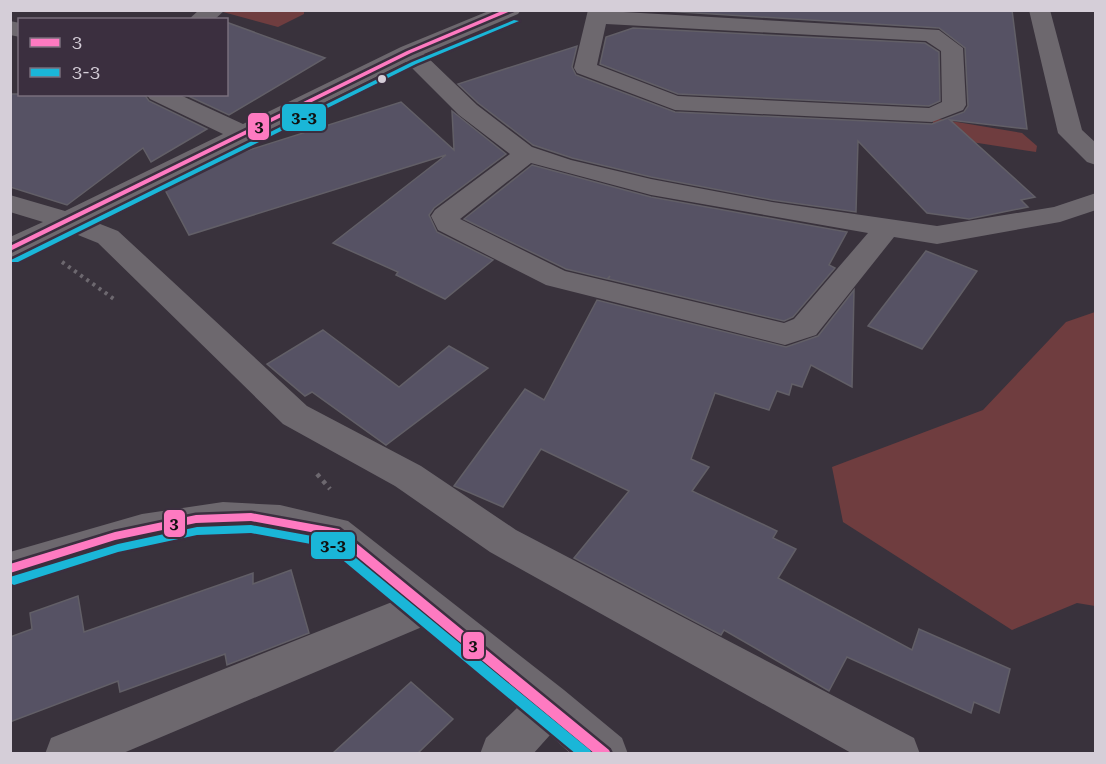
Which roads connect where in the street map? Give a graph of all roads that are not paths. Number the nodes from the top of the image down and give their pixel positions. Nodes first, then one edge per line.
1 (215, 10) edge
2 (511, 10) edge
3 (1039, 10) edge
4 (598, 14) edge
5 (201, 18) edge
6 (409, 52) junction
7 (162, 96) edge
8 (244, 134) junction
9 (527, 154) junction
10 (1095, 157) edge
11 (1095, 201) edge
12 (10, 203) edge
13 (69, 221) junction
14 (886, 229) junction
15 (10, 249) edge
16 (10, 569) edge
17 (426, 608) junction
18 (549, 705) junction
19 (67, 753) edge
20 (501, 753) edge
21 (606, 753) edge
22 (898, 753) edge

1 - 5 street
2 - 6 street
3 - 10 street
4 - 4 street
6 - 8 street
6 - 9 street
7 - 8 street
8 - 13 street
9 - 14 street
9 - 14 street
11 - 14 street
12 - 13 street
13 - 15 street
13 - 22 street
16 - 17 street
17 - 18 street
17 - 19 street
18 - 20 street
18 - 21 street

